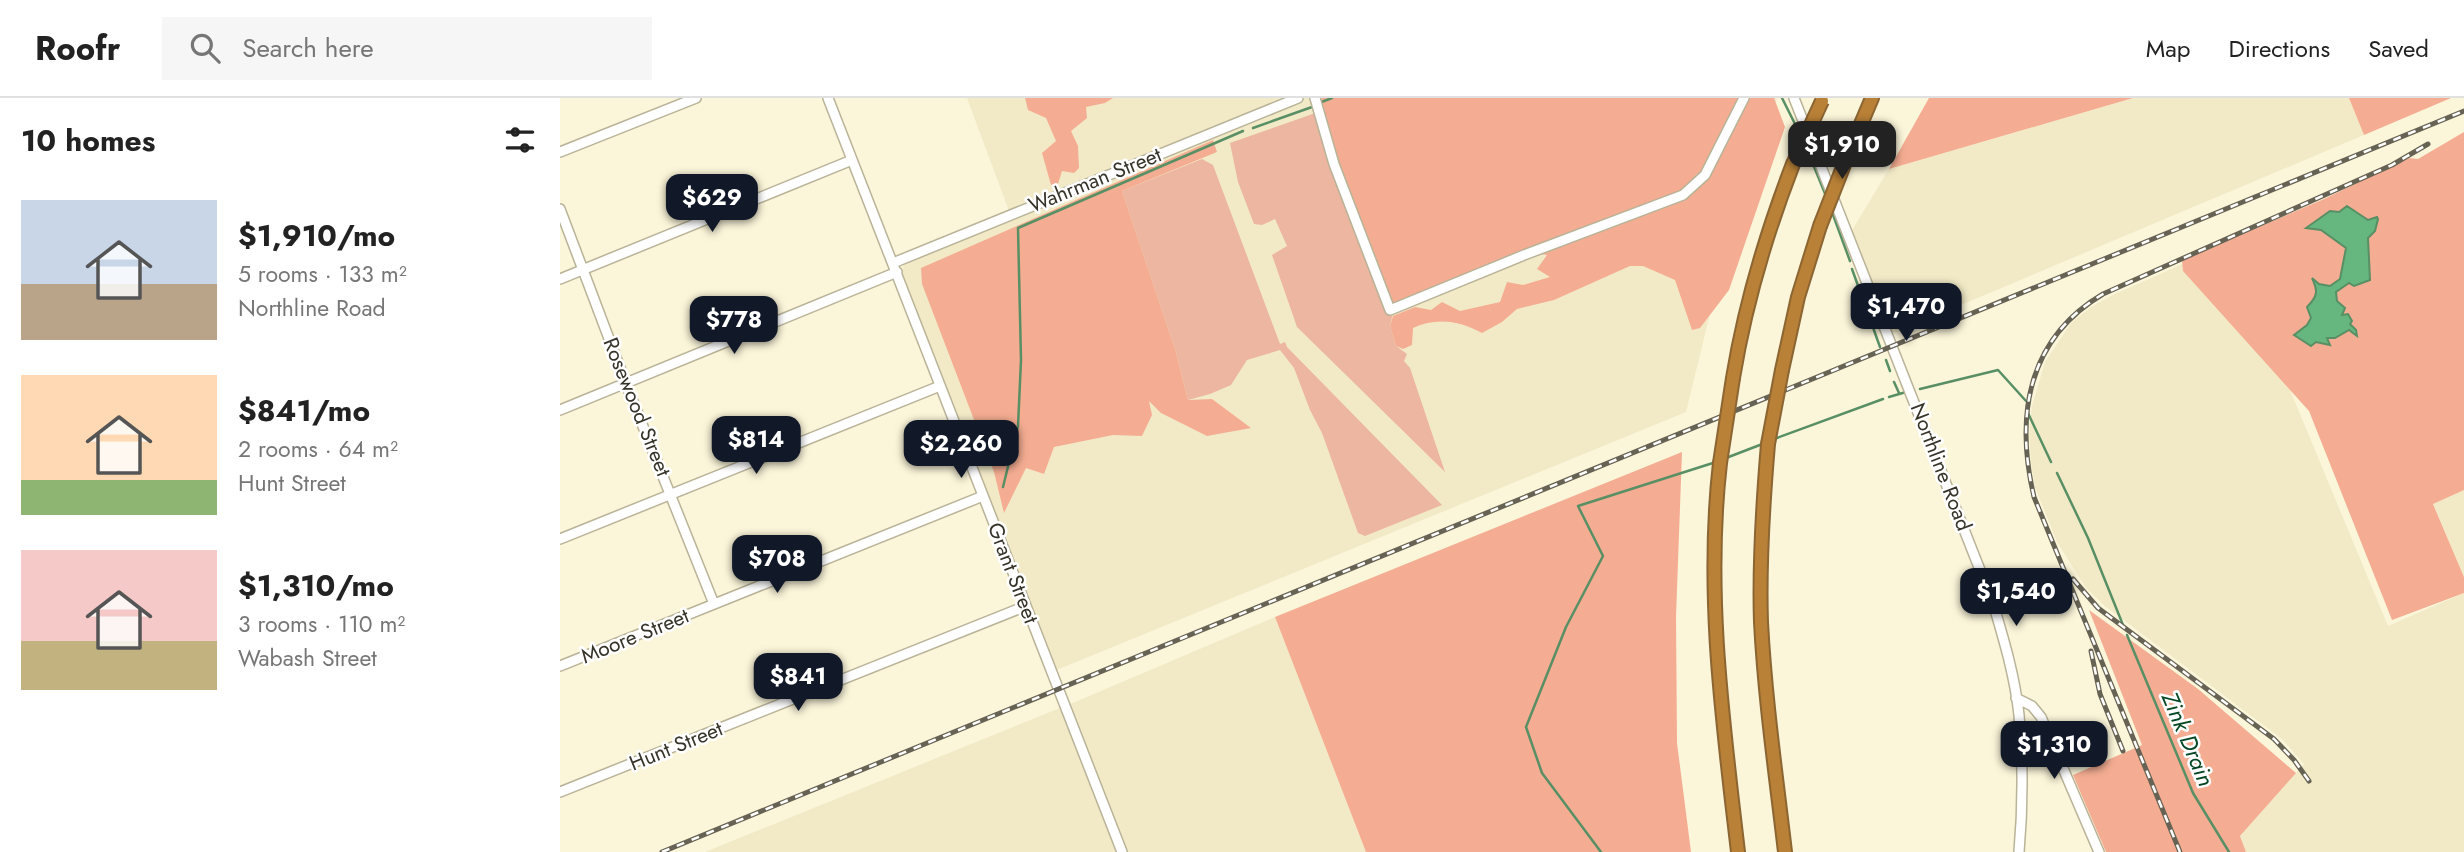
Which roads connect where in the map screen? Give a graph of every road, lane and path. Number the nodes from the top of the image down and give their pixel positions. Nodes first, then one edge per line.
1 (696, 98) edge
2 (828, 98) edge
3 (1298, 98) edge
4 (1315, 98) edge
5 (1744, 98) edge
6 (1794, 98) edge
7 (1872, 98) edge
8 (1822, 99) edge
9 (560, 152) edge
10 (852, 160) junction
11 (560, 209) edge
12 (895, 268) junction
13 (584, 270) junction
14 (560, 279) edge
15 (627, 384) junction
16 (940, 386) junction
17 (560, 410) edge
18 (671, 494) junction
19 (983, 496) junction
20 (560, 539) edge
21 (714, 604) junction
22 (1026, 606) junction
23 (560, 666) edge
24 (2016, 698) junction
25 (560, 792) edge
26 (1122, 852) edge
27 (1738, 852) edge
28 (1785, 852) edge
29 (2020, 852) edge
30 (2099, 852) edge

1 - 9 street
2 - 10 street, Grant Street
3 - 12 street, Wahrman Street
4 - 5 street
6 - 24 street, Northline Road
7 - 28 highway, bridge
8 - 27 highway, bridge
10 - 12 street, Grant Street
10 - 13 street
11 - 13 street, Rosewood Street
12 - 15 street, Wahrman Street
12 - 16 street, Grant Street
13 - 14 street
13 - 15 street, Rosewood Street
15 - 17 street, Wahrman Street
15 - 18 street, Rosewood Street
16 - 18 street
16 - 19 street, Grant Street
18 - 20 street
18 - 21 street, Rosewood Street
19 - 21 street, Moore Street
19 - 22 street, Grant Street
21 - 23 street, Moore Street
22 - 25 street, Hunt Street
22 - 26 street, Grant Street
24 - 29 street, Northline Road
24 - 30 street

